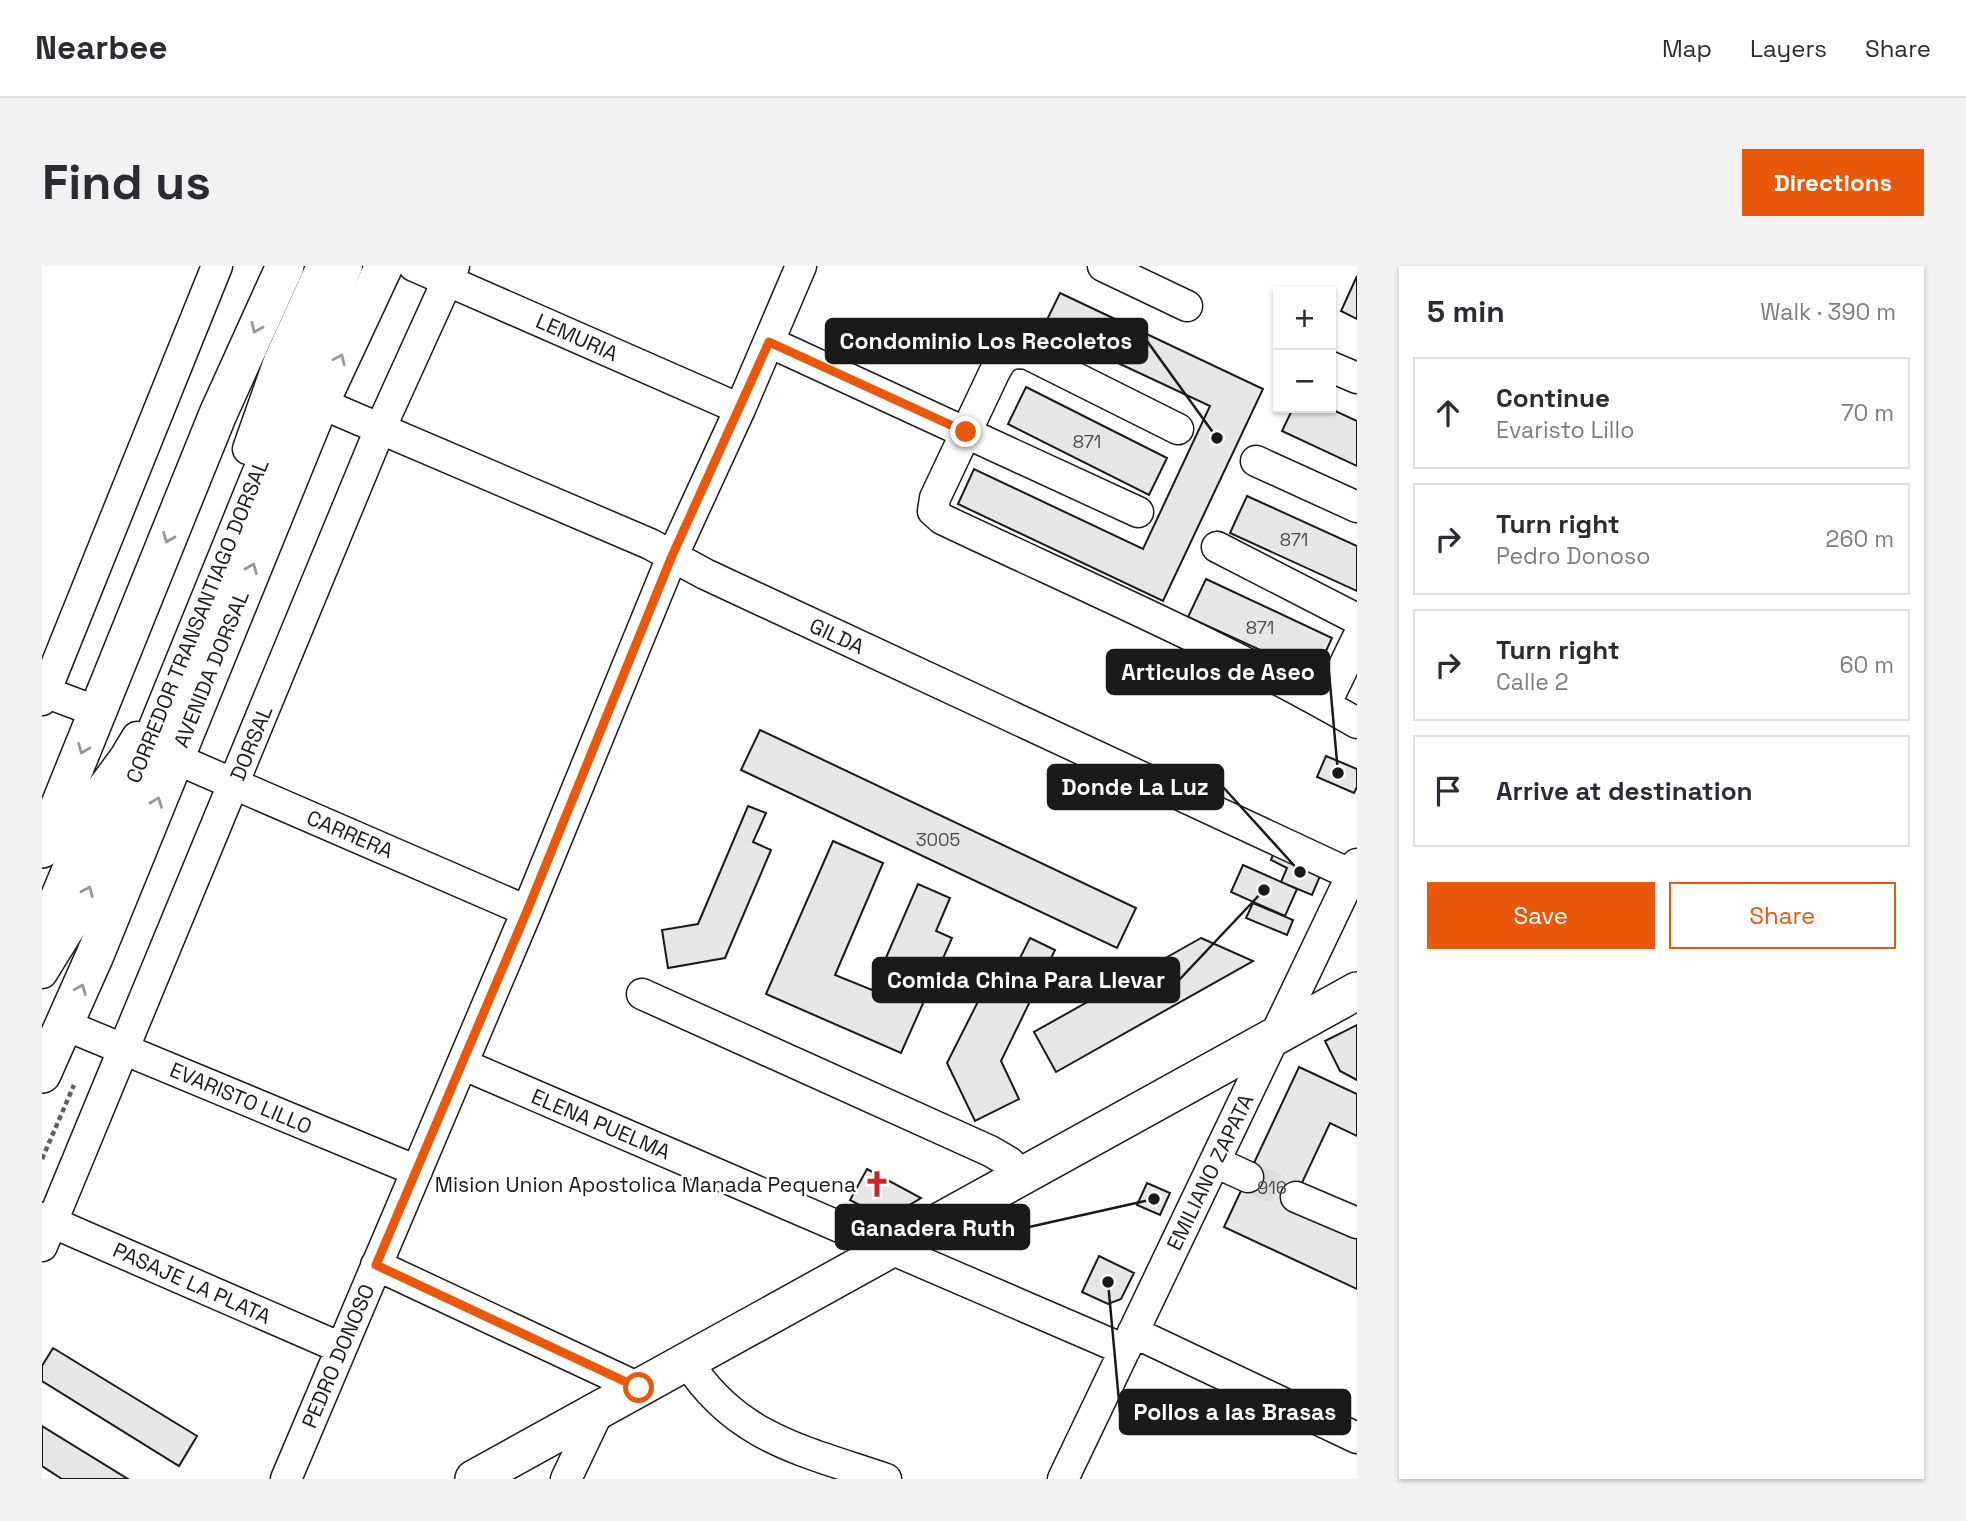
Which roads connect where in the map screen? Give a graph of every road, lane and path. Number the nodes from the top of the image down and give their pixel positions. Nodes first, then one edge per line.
1 (217, 266) edge
2 (285, 266) edge
3 (322, 266) edge
4 (347, 266) edge
5 (384, 266) edge
6 (414, 266) edge
7 (801, 266) edge
8 (1103, 266) edge
9 (450, 273) edge
10 (1187, 306) dead end
11 (769, 342) junction
12 (1336, 369) edge
13 (1357, 378) edge
14 (320, 403) junction
15 (740, 409) junction
16 (380, 429) junction
17 (1178, 429) dead end
18 (966, 432) junction
19 (1256, 461) dead end
20 (1357, 507) edge
21 (1138, 512) dead end
22 (1217, 547) dead end
23 (672, 556) junction
24 (1357, 619) edge
25 (1357, 639) edge
26 (43, 695) edge
27 (1325, 705) junction
28 (97, 712) junction
29 (1357, 723) edge
30 (174, 758) junction
31 (235, 784) junction
32 (72, 852) edge
33 (1354, 870) edge
34 (527, 911) junction
35 (42, 930) edge
36 (42, 973) edge
37 (1357, 991) edge
38 (642, 994) dead end
39 (65, 1026) junction
40 (1276, 1036) junction
41 (124, 1049) junction
42 (462, 1064) junction
43 (42, 1074) edge
44 (1215, 1162) junction
45 (417, 1171) junction
46 (1022, 1176) junction
47 (1248, 1177) tunnel mouth
48 (1296, 1197) tunnel mouth
49 (1357, 1223) edge
50 (45, 1229) edge
51 (890, 1249) junction
52 (376, 1265) junction
53 (1129, 1341) junction
54 (341, 1348) junction
55 (687, 1361) junction
56 (639, 1388) junction
57 (599, 1410) junction
58 (1357, 1438) edge
59 (286, 1479) edge
60 (474, 1479) edge
61 (566, 1479) edge
62 (886, 1479) edge
63 (1063, 1479) edge

1 - 26 street
2 -> 28 main road, AVENIDA DORSAL
3 - 32 street, CORREDOR TRANSANTIAGO DORSAL
4 - 32 street, CORREDOR TRANSANTIAGO DORSAL
14 -> 5 main road, AVENIDA DORSAL
6 - 9 street, LEMURIA
7 - 11 street, PEDRO DONOSO
8 - 10 street
9 - 15 street, LEMURIA
9 - 16 street, DORSAL
11 - 15 street, PEDRO DONOSO
11 - 18 street
12 - 13 street
14 - 16 street, GILDA
30 -> 14 main road, AVENIDA DORSAL
15 - 23 street, PEDRO DONOSO
16 - 23 street, GILDA
16 - 31 street, DORSAL
17 - 18 street
18 - 21 street
18 - 27 street
19 - 20 street
22 - 24 street
23 - 33 street, GILDA
23 - 34 street, PEDRO DONOSO
25 - 27 street
26 - 28 street
27 - 29 street
28 -> 32 main road, AVENIDA DORSAL
30 - 31 street, CARRERA
32 -> 30 main road, AVENIDA DORSAL
31 - 34 street, CARRERA
31 - 41 street, DORSAL
32 - 35 street, CORREDOR TRANSANTIAGO DORSAL
36 -> 32 street, CORREDOR TRANSANTIAGO DORSAL
39 -> 32 main road, AVENIDA DORSAL
33 - 40 street, EMILIANO ZAPATA
34 - 42 street, PEDRO DONOSO
37 - 40 main road
38 - 46 street
39 - 41 street, EVARISTO LILLO
39 - 43 main road, AVENIDA DORSAL
40 - 44 street, EMILIANO ZAPATA
40 - 46 main road
41 - 45 street, EVARISTO LILLO
41 - 50 street, DORSAL
42 - 45 street, PEDRO DONOSO
42 - 51 street, ELENA PUELMA
44 - 47 street
44 - 53 street, EMILIANO ZAPATA
45 - 52 street, PEDRO DONOSO
46 - 51 main road
48 - 49 street
50 - 54 street, PASAJE LA PLATA
51 - 53 street, ELENA PUELMA
51 - 55 main road
52 - 54 street, PEDRO DONOSO
52 - 56 street
53 - 58 street, ELENA PUELMA
53 - 63 street, EMILIANO ZAPATA
54 - 59 street, PEDRO DONOSO
55 - 56 main road
55 - 62 street
56 - 57 main road
57 - 60 main road
57 - 61 street

